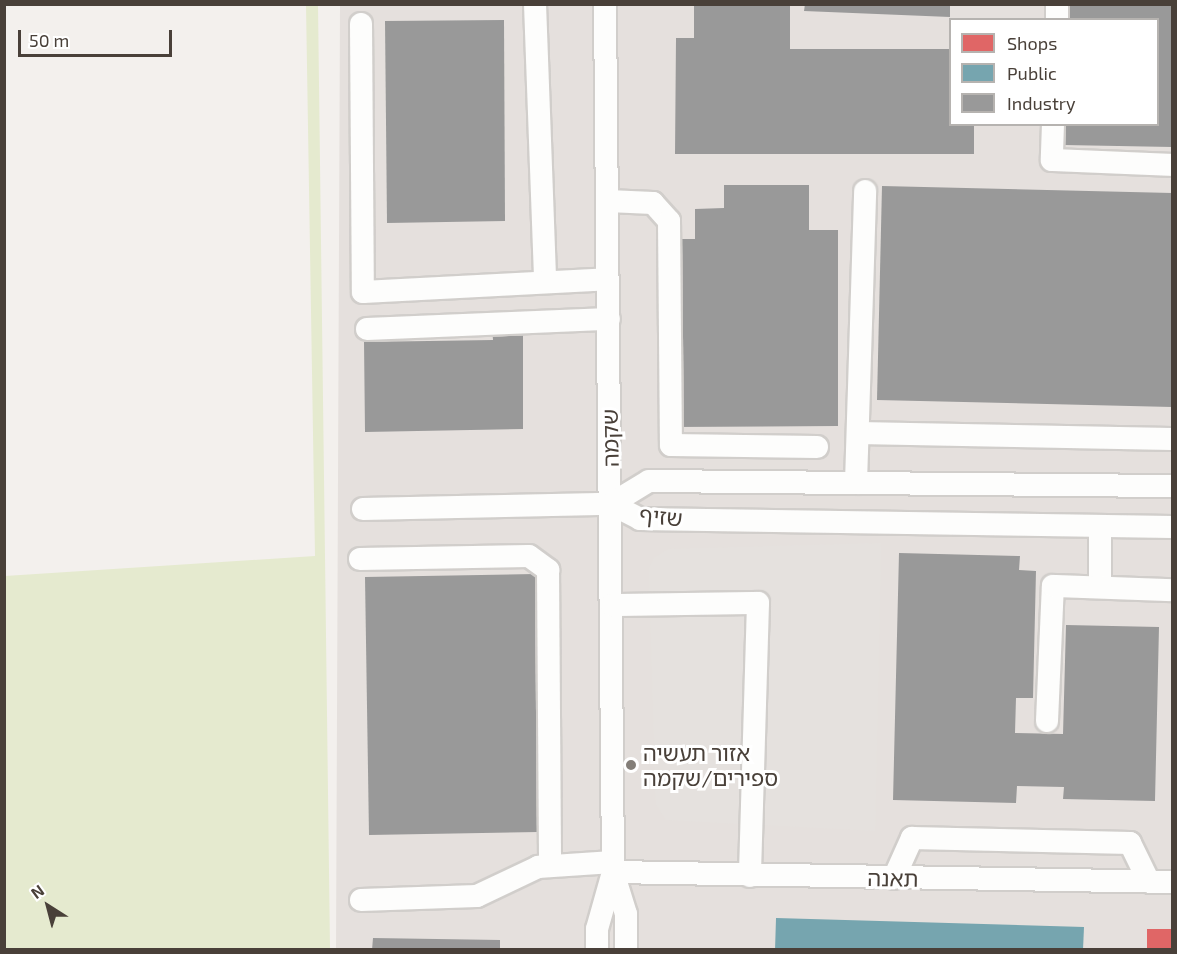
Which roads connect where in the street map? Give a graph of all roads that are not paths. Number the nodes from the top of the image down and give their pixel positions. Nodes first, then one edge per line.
1 (535, 4) edge
2 (605, 4) edge
3 (361, 24) dead end
4 (1053, 126) edge
5 (1173, 165) edge
6 (865, 191) dead end
7 (608, 201) junction
8 (608, 279) junction
9 (545, 280) junction
10 (609, 319) junction
11 (366, 329) dead end
12 (858, 433) junction
13 (1173, 439) edge
14 (817, 447) dead end
15 (856, 483) junction
16 (1173, 486) edge
17 (611, 504) junction
18 (363, 509) dead end
19 (1100, 526) junction
20 (1173, 527) edge
21 (360, 559) dead end
22 (1100, 587) junction
23 (1170, 590) dead end
24 (612, 605) junction
25 (1047, 721) dead end
26 (550, 866) junction
27 (613, 867) junction
28 (750, 876) junction
29 (894, 878) junction
30 (1149, 882) junction
31 (1173, 882) edge
32 (361, 900) dead end
33 (597, 950) edge
34 (626, 950) edge

1 - 9 street
2 - 7 street, שקמה
3 - 9 street
4 - 5 street
6 - 12 street
7 - 8 street, שקמה
7 - 14 street
8 - 9 street
8 - 10 street, שקמה
10 - 11 street
10 - 17 street, שקמה
12 - 13 street
12 - 15 street
15 - 16 street, שזיף
15 - 17 street, שזיף
17 - 18 street
17 - 19 street, שזיף
17 - 24 street, שקמה
19 - 20 street, שזיף
19 - 22 street
21 - 26 street
22 - 23 street
22 - 25 street
24 - 27 street, שקמה
24 - 28 street
26 - 27 street, תאנה
26 - 32 street, תאנה
27 - 28 street, תאנה
27 - 33 street, שקמה
27 - 34 street, שקמה
28 - 29 street, תאנה
29 - 30 street, תאנה
29 - 30 street
30 - 31 street, תאנה

